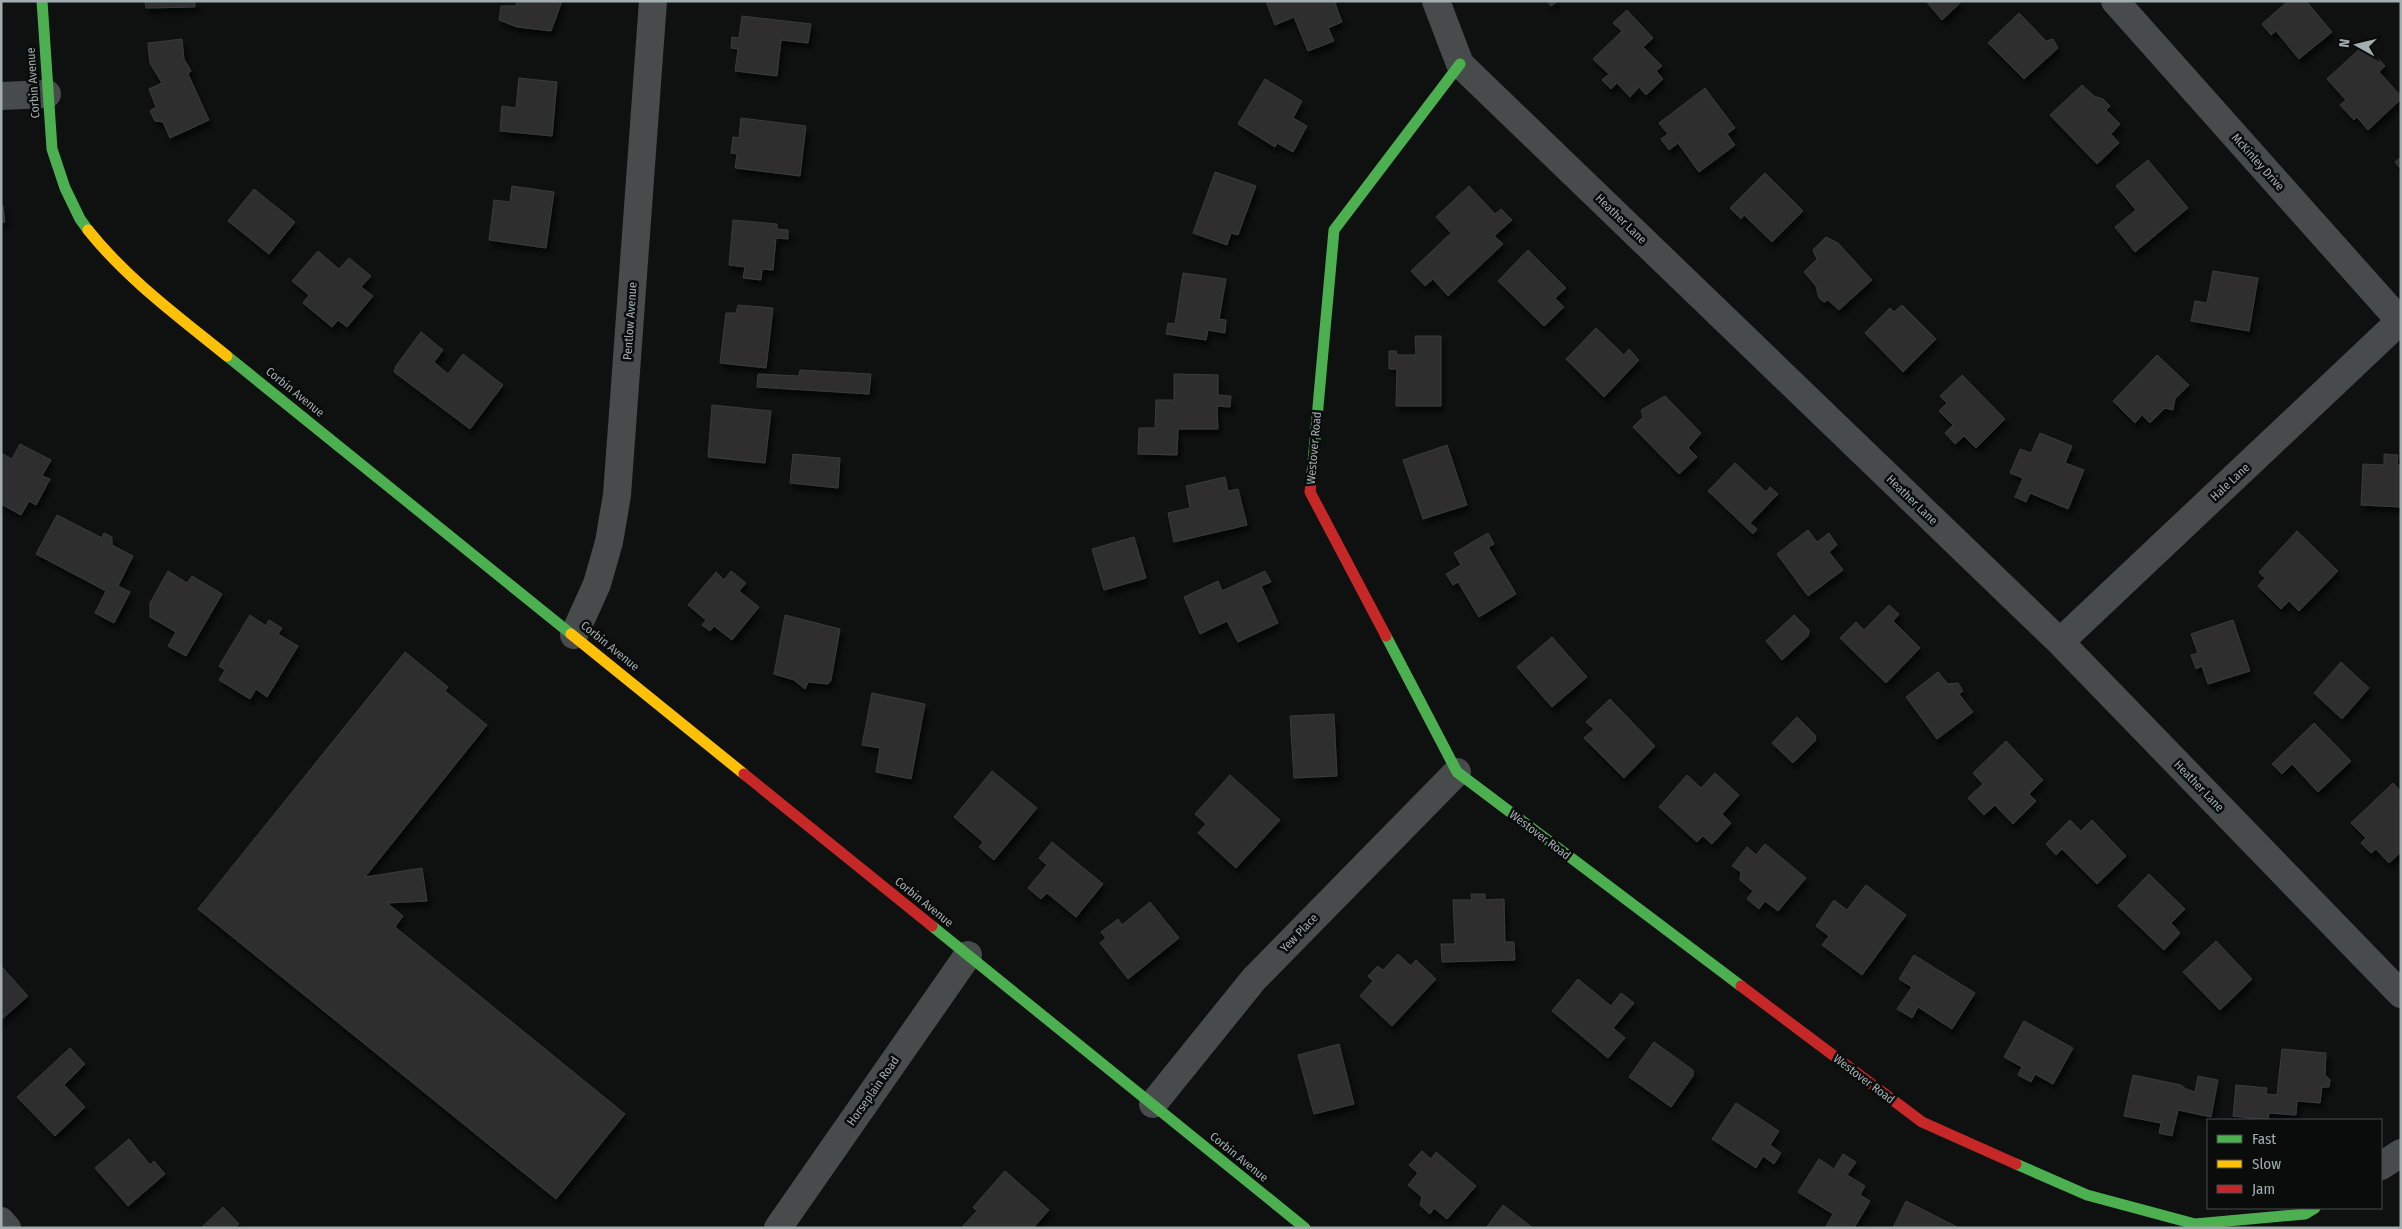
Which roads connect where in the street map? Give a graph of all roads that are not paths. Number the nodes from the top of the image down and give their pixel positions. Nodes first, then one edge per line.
1 (42, 1) edge
2 (653, 1) edge
3 (1436, 1) edge
4 (2115, 1) edge
5 (1460, 64) junction
6 (47, 94) junction
7 (1, 96) edge
8 (2400, 322) edge
9 (574, 635) junction
10 (2060, 642) junction
11 (1457, 772) junction
12 (968, 955) junction
13 (2401, 994) edge
14 (1152, 1104) junction
15 (2401, 1153) edge
16 (2382, 1165) edge
17 (2313, 1209) edge
18 (1, 1221) edge
19 (7, 1228) edge
20 (778, 1228) edge
21 (1305, 1228) edge

1 - 6 main road, Corbin Avenue
2 - 9 street, Pentlow Avenue
3 - 5 street, Heather Lane
4 - 8 street, McKinley Drive
5 - 10 street, Heather Lane
5 - 11 main road, Westover Road
6 - 7 street
6 - 9 main road, Corbin Avenue
8 - 10 street, Hale Lane
9 - 12 main road, Corbin Avenue
10 - 13 street, Heather Lane
11 - 14 street, Yew Place
11 - 17 main road, Westover Road
12 - 14 main road, Corbin Avenue
12 - 20 street, Horseplain Road
14 - 21 main road, Corbin Avenue
15 - 16 street
18 - 19 street

